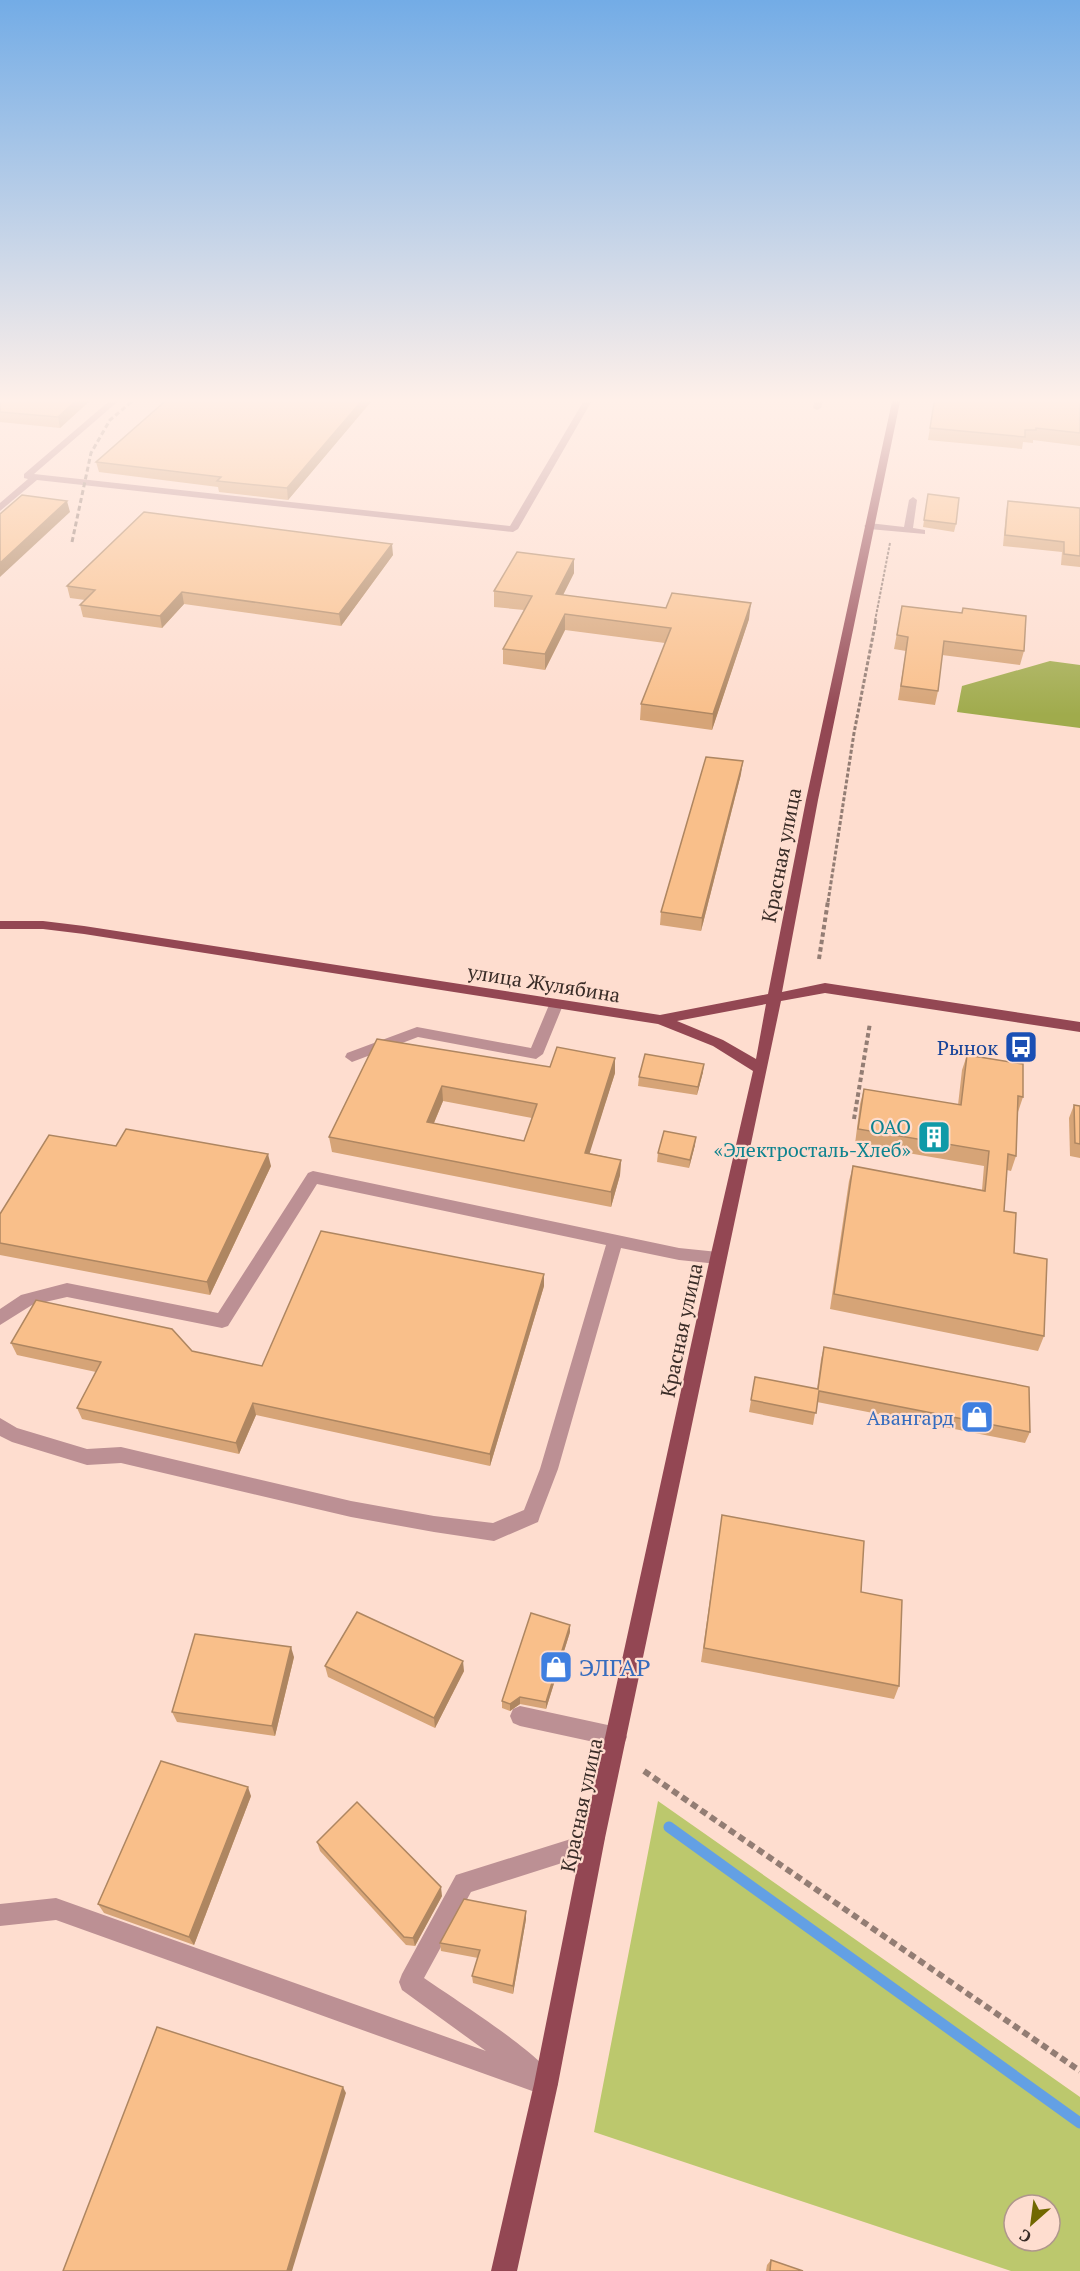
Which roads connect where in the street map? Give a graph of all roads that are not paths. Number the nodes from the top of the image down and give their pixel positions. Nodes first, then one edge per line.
1 (274, 503) edge
2 (528, 503) edge
3 (874, 503) edge
4 (913, 503) edge
5 (869, 526) junction
6 (908, 531) junction
7 (922, 532) edge
8 (0, 925) edge
9 (775, 996) junction
10 (556, 1005) junction
11 (660, 1020) junction
12 (1080, 1027) edge
13 (536, 1054) junction
14 (352, 1057) dead end
15 (761, 1069) junction
16 (534, 1070) edge
17 (615, 1240) junction
18 (718, 1258) junction
19 (0, 1318) edge
20 (0, 1426) edge
21 (520, 1716) dead end
22 (617, 1737) junction
23 (594, 1838) junction
24 (0, 1915) edge
25 (546, 2084) junction
26 (504, 2271) edge

1 - 2 lane
3 - 5 main road, Красная улица
4 - 6 lane
5 - 6 lane
5 - 9 main road, Красная улица
6 - 7 lane
8 - 10 main road, улица Жулябина
9 - 11 main road, улица Жулябина
9 - 12 main road, улица Жулябина
9 - 15 main road, Красная улица
10 - 11 main road, улица Жулябина
10 - 13 lane
11 - 15 main road
13 - 14 lane
13 - 16 lane
15 - 18 main road, Красная улица
17 - 18 lane
17 - 19 lane
17 - 20 lane
18 - 22 main road, Красная улица
21 - 22 lane
22 - 23 main road, Красная улица
23 - 25 main road, Красная улица
23 - 25 lane
24 - 25 lane
25 - 26 main road, Красная улица

